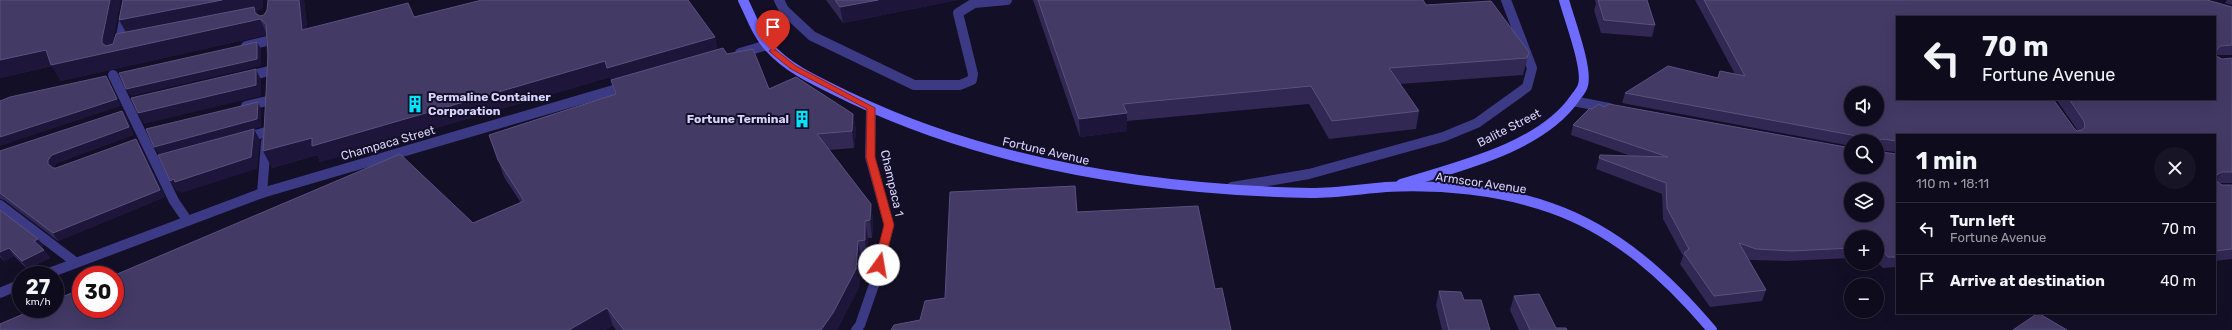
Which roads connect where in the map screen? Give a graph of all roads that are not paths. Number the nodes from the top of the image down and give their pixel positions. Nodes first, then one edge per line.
1 (128, 0) edge
2 (743, 0) edge
3 (779, 0) edge
4 (1007, 0) edge
5 (1506, 0) edge
6 (1564, 0) edge
7 (268, 45) edge
8 (767, 45) junction
9 (236, 48) edge
10 (117, 56) edge
11 (728, 56) edge
12 (268, 71) edge
13 (113, 75) dead end
14 (239, 78) edge
15 (637, 83) edge
16 (267, 101) edge
17 (1573, 101) junction
18 (237, 108) edge
19 (871, 108) junction
20 (1619, 110) edge
21 (236, 140) edge
22 (1395, 187) junction
23 (1227, 188) junction
24 (262, 193) junction
25 (0, 205) edge
26 (187, 220) junction
27 (75, 262) junction
28 (64, 267) edge
29 (12, 288) edge
30 (0, 293) edge
31 (856, 330) edge
32 (1712, 330) edge

1 - 10 street
2 - 8 main road, Fortune Avenue
3 - 4 street
5 - 23 street
6 - 17 main road, Balite Street
7 - 9 street
8 - 11 street
8 - 19 main road, Fortune Avenue
12 - 14 street
13 - 26 street
15 - 24 street, Champaca Street
16 - 18 street
17 - 20 street
17 - 22 main road, Balite Street
19 - 23 main road, Fortune Avenue
19 - 31 street, Champaca 1
21 - 24 street
22 - 23 main road, Fortune Avenue
22 - 32 main road, Armscor Avenue
24 - 26 street, Champaca Street
25 - 27 street
26 - 27 street, Champaca Street
27 - 28 street, Champaca Street
29 - 30 street

